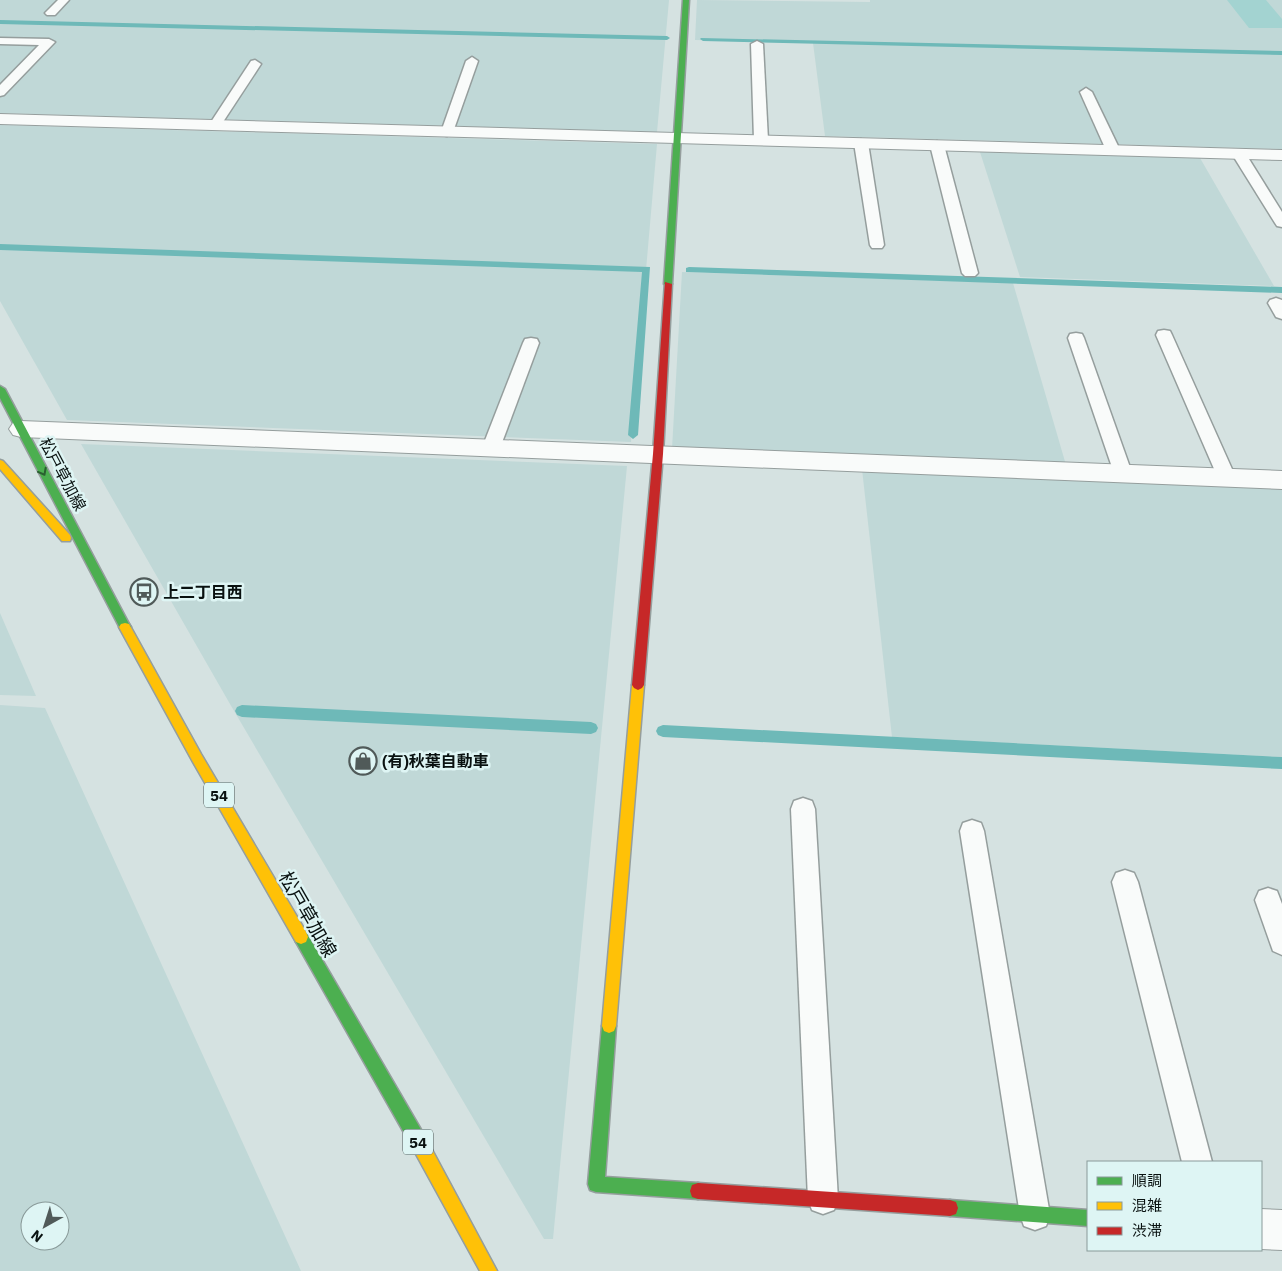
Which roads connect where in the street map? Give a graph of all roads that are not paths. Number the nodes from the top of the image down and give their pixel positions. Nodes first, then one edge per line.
1 (64, 0) edge
2 (686, 0) edge
3 (51, 13) dead end
4 (0, 41) edge
5 (757, 44) dead end
6 (472, 61) dead end
7 (255, 64) dead end
8 (0, 92) edge
9 (1086, 92) dead end
10 (0, 119) edge
11 (215, 125) junction
12 (448, 132) junction
13 (677, 138) junction
14 (761, 140) junction
15 (860, 143) junction
16 (936, 145) junction
17 (1113, 150) junction
18 (1239, 154) junction
19 (1282, 155) edge
20 (1282, 222) edge
21 (877, 245) dead end
22 (970, 273) dead end
23 (1164, 335) dead end
24 (1076, 338) dead end
25 (531, 343) dead end
26 (0, 389) edge
27 (21, 429) junction
28 (492, 448) junction
29 (658, 454) junction
30 (0, 463) edge
31 (1124, 473) junction
32 (1227, 478) junction
33 (1282, 480) edge
34 (96, 574) junction
35 (803, 809) dead end
36 (972, 831) dead end
37 (1125, 882) dead end
38 (1268, 900) dead end
39 (1282, 942) edge
40 (1197, 1161) edge
41 (823, 1199) junction
42 (1035, 1215) junction
43 (1087, 1218) edge
44 (1262, 1229) edge
45 (1282, 1230) edge
46 (489, 1271) edge

1 - 3 lane
2 - 13 street
4 - 8 lane
5 - 14 lane
6 - 12 lane
7 - 11 lane
9 - 17 lane
10 - 11 street
11 - 12 street
12 - 13 street
13 - 14 street
13 - 29 street
14 - 15 street
15 - 16 street
15 - 21 lane
16 - 17 street
16 - 22 lane
17 - 18 street
18 - 19 street
18 - 20 lane
23 - 32 lane
24 - 31 lane
25 - 28 lane
26 - 27 street, 松戸草加線 / 54
27 - 28 street
27 -> 34 street, 松戸草加線 / 54
28 - 29 street
29 - 31 street
29 - 41 street
30 - 34 street, 松戸草加線 / 54
31 - 32 street
32 - 33 street
34 - 46 street, 松戸草加線 / 54
35 - 41 lane
36 - 42 lane
37 - 40 lane
38 - 39 lane
41 - 42 street
42 - 43 street
44 - 45 street

